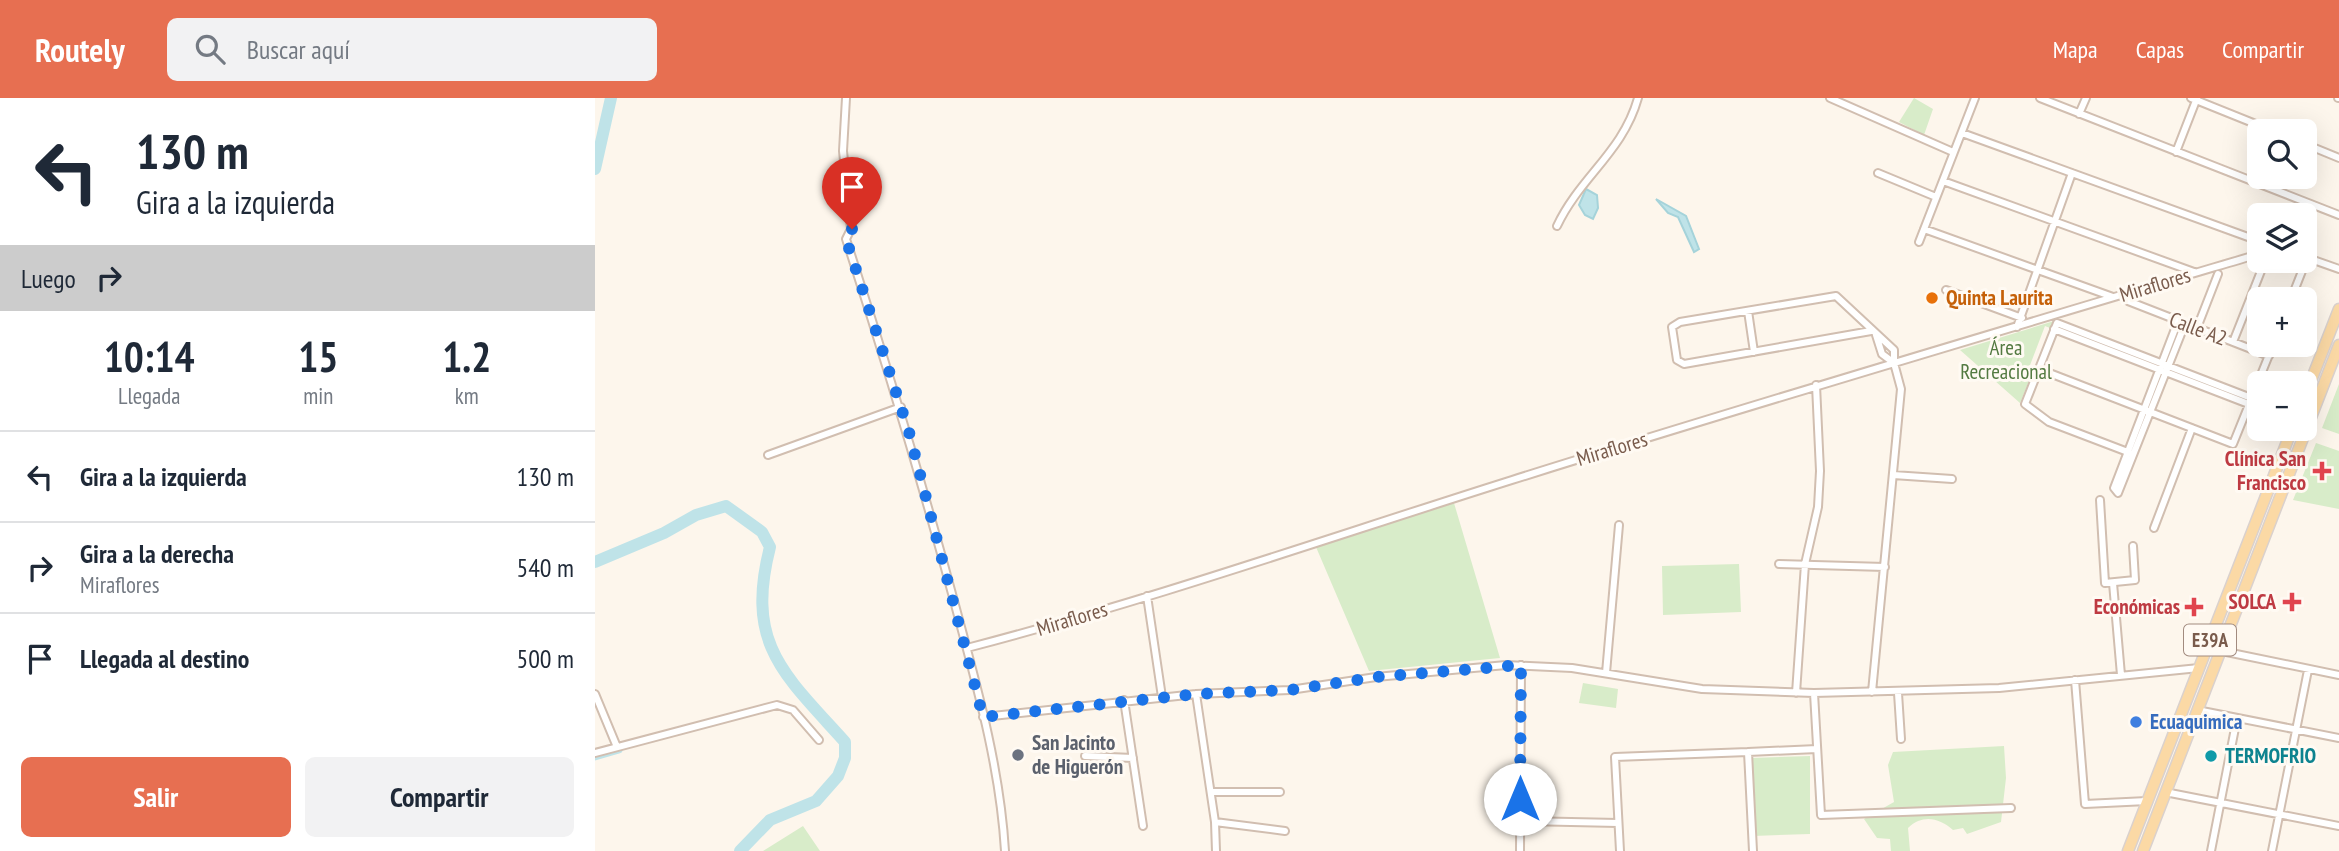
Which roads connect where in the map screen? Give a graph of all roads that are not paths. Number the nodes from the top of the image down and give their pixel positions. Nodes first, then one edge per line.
1 (846, 98) edge
2 (1638, 98) edge
3 (1830, 98) edge
4 (1975, 98) edge
5 (2040, 98) edge
6 (2085, 98) edge
7 (2195, 99) edge
8 (2079, 114) junction
9 (2247, 120) edge
10 (1962, 133) junction
11 (2317, 149) edge
12 (1954, 152) junction
13 (2176, 152) junction
14 (2339, 158) edge
15 (1878, 173) dead end
16 (2072, 173) junction
17 (1943, 181) junction
18 (1936, 197) junction
19 (2339, 215) edge
20 (2054, 222) junction
21 (1557, 226) dead end
22 (1924, 229) junction
23 (2247, 237) edge
24 (1919, 242) dead end
25 (2247, 258) edge
26 (2317, 263) edge
27 (2038, 269) junction
28 (2339, 270) edge
29 (2196, 273) junction
30 (2260, 273) edge
31 (2218, 274) dead end
32 (1946, 290) dead end
33 (2115, 298) junction
34 (2128, 301) dead end
35 (2339, 309) edge
36 (1748, 311) junction
37 (2021, 317) junction
38 (2034, 322) junction
39 (2181, 323) junction
40 (2017, 327) junction
41 (2197, 328) junction
42 (1873, 333) junction
43 (2233, 342) junction
44 (2339, 345) edge
45 (2247, 347) edge
46 (1754, 352) junction
47 (1894, 363) junction
48 (2164, 367) junction
49 (2039, 369) junction
50 (2315, 371) edge
51 (1816, 385) junction
52 (2247, 399) edge
53 (901, 407) junction
54 (2146, 410) junction
55 (2247, 417) edge
56 (2192, 428) junction
57 (2287, 441) edge
58 (2130, 453) junction
59 (768, 455) dead end
60 (1893, 475) junction
61 (1952, 480) dead end
62 (2265, 498) junction
63 (2100, 500) dead end
64 (2279, 501) junction
65 (1619, 525) dead end
66 (2154, 528) dead end
67 (2133, 546) dead end
68 (1780, 564) dead end
69 (1805, 564) junction
70 (1885, 567) junction
71 (2113, 583) junction
72 (1147, 596) junction
73 (967, 648) junction
74 (2207, 648) junction
75 (2218, 652) junction
76 (1521, 665) junction
77 (2199, 668) junction
78 (2308, 670) junction
79 (1606, 673) junction
80 (2121, 675) junction
81 (2339, 675) edge
82 (2075, 680) junction
83 (1872, 692) junction
84 (1898, 692) junction
85 (1796, 693) junction
86 (595, 694) edge
87 (1196, 694) junction
88 (1814, 694) junction
89 (1162, 697) junction
90 (1124, 701) junction
91 (2197, 710) junction
92 (983, 717) junction
93 (2237, 718) junction
94 (2297, 730) junction
95 (2339, 738) edge
96 (1901, 739) dead end
97 (819, 740) dead end
98 (617, 747) junction
99 (1817, 749) junction
100 (1748, 752) junction
101 (595, 753) edge
102 (1085, 756) dead end
103 (1133, 758) junction
104 (1211, 792) junction
105 (1280, 792) dead end
106 (2165, 792) junction
107 (2147, 801) junction
108 (2220, 803) junction
109 (2011, 808) dead end
110 (2280, 814) junction
111 (1521, 821) junction
112 (1215, 822) junction
113 (1618, 823) junction
114 (1143, 826) dead end
115 (2339, 826) edge
116 (1285, 831) dead end
117 (1005, 851) edge
118 (1216, 851) edge
119 (1520, 851) edge
120 (1620, 851) edge
121 (1753, 851) edge
122 (2128, 851) edge
123 (2143, 851) edge
124 (2211, 851) edge
125 (2272, 851) edge

1 - 53 street
2 - 21 street
3 - 12 street
4 - 10 street
5 - 8 street
6 - 8 street
7 - 9 street
7 - 13 street
8 - 13 street
10 - 12 street
10 - 16 street
11 - 14 street
12 - 17 street
13 - 19 street
15 - 18 street
16 - 20 street
16 - 23 street
17 - 18 street
17 - 20 street
18 - 22 street
20 - 27 street
20 - 29 street
22 - 24 street
22 - 27 street
25 - 29 street, Miraflores
26 - 28 street
27 - 33 street
27 - 37 street
29 - 33 street, Miraflores
30 - 43 street
31 - 41 street
32 - 37 street
33 - 38 street, Miraflores
34 - 39 street, Calle A2
35 - 50 main road
36 - 42 street
36 - 46 street
36 - 46 street
37 - 38 street
37 - 40 street
38 - 40 street, Miraflores
39 - 41 street, Calle A2
39 - 48 street
40 - 47 street, Miraflores
41 - 43 street, Calle A2
42 - 46 street
42 - 47 street
42 - 47 street
43 - 45 street, Calle A2
44 - 64 main road, E39A
47 - 51 street, Miraflores
47 - 60 street
48 - 49 street
48 - 52 street
48 - 54 street
49 - 54 street
49 - 58 street
51 - 69 street
51 - 72 street, Miraflores
53 - 59 street
53 - 73 street
54 - 56 street
54 - 58 street
55 - 56 street
56 - 66 street
57 - 62 main road, E39A
58 - 58 street
60 - 61 street
60 - 70 street
62 - 64 main road
62 - 74 main road, E39A
63 - 71 street
64 - 75 main road, E39A
65 - 79 street
67 - 71 street
68 - 69 street
69 - 70 street
69 - 85 street
70 - 83 street
71 - 80 street
72 - 73 street, Miraflores
72 - 89 street
73 - 92 street
74 - 75 street
74 - 77 main road, E39A
75 - 78 street
75 - 91 main road, E39A
76 - 79 street
76 - 87 street
76 - 111 street
77 - 80 street
77 - 107 main road, E39A
78 - 81 street
78 - 94 street
79 - 85 street
80 - 82 street
82 - 84 street
82 - 107 street
83 - 84 street
83 - 88 street
84 - 96 street
85 - 88 street
86 - 98 street
87 - 89 street
87 - 104 street
88 - 99 street
89 - 90 street
90 - 92 street
90 - 103 street
91 - 93 street
91 - 106 main road, E39A
92 - 117 street
93 - 94 street
93 - 108 street
94 - 95 street
94 - 110 street
97 - 98 street
98 - 101 street
99 - 100 street
99 - 109 street
100 - 113 street
100 - 121 street
102 - 103 street
103 - 114 street
104 - 105 street
104 - 112 street
106 - 108 street
106 - 123 main road, E39A
107 - 122 main road, E39A
108 - 110 street
108 - 124 street
110 - 115 street
110 - 125 street
111 - 113 street
111 - 119 street
112 - 116 street
112 - 118 street
113 - 120 street

